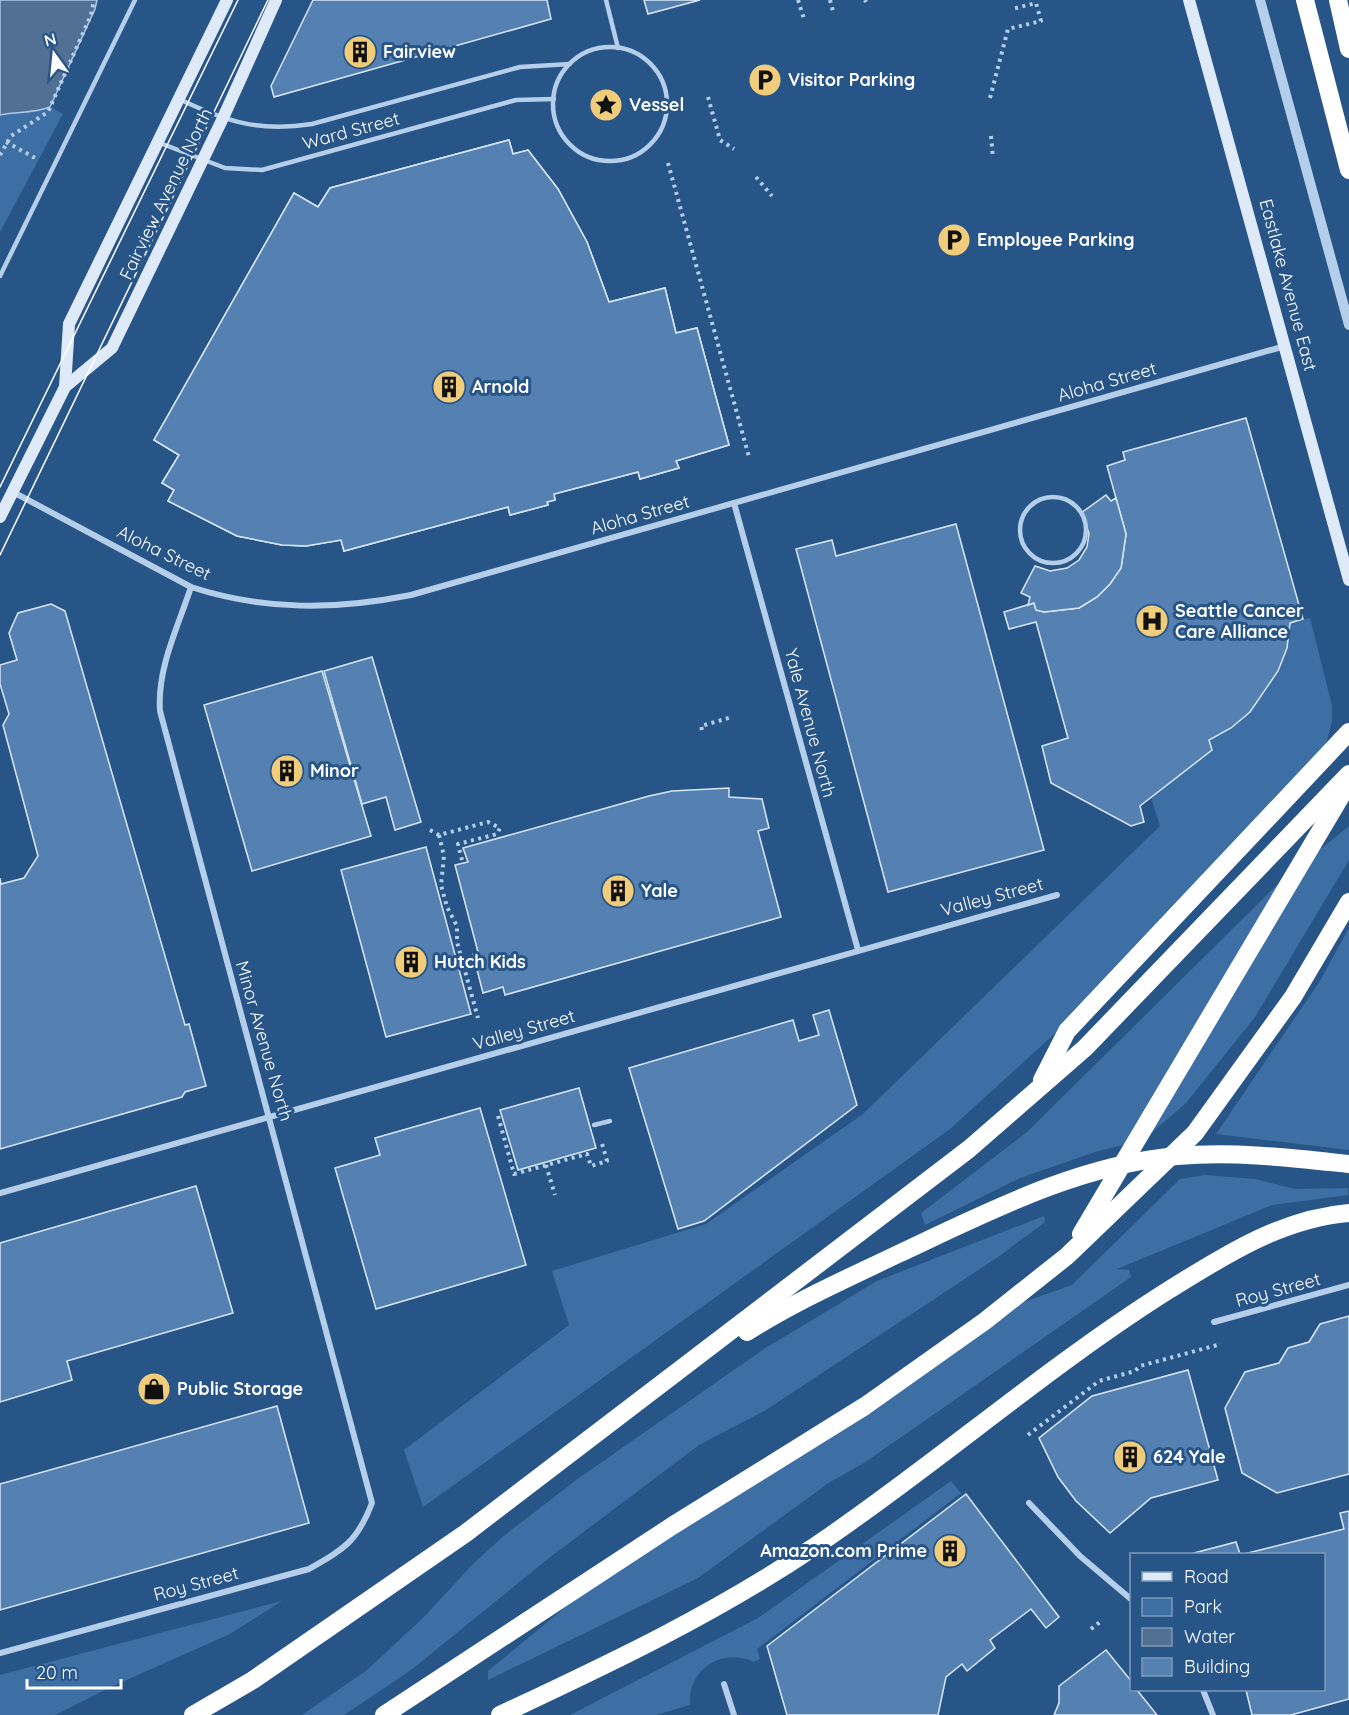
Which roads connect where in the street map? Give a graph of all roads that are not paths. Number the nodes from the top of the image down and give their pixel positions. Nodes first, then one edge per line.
1 (135, 0) edge
2 (226, 0) edge
3 (276, 0) edge
4 (606, 0) edge
5 (1189, 0) edge
6 (1260, 0) edge
7 (1305, 0) edge
8 (1338, 0) edge
9 (618, 48) junction
10 (1349, 49) edge
11 (570, 64) junction
12 (179, 99) junction
13 (554, 99) junction
14 (223, 118) junction
15 (157, 142) junction
16 (202, 161) junction
17 (1349, 170) edge
18 (0, 276) edge
19 (1349, 325) edge
20 (1286, 346) junction
21 (65, 387) junction
22 (12, 492) junction
23 (734, 503) junction
24 (0, 517) edge
25 (1086, 525) joint
26 (1349, 580) edge
27 (191, 587) junction
28 (1349, 732) edge
29 (1349, 774) edge
30 (1349, 782) edge
31 (1057, 895) dead end
32 (1349, 902) edge
33 (858, 950) junction
34 (1038, 1089) junction
35 (270, 1118) junction
36 (610, 1121) dead end
37 (594, 1125) dead end
38 (1349, 1164) edge
39 (0, 1193) edge
40 (1349, 1213) edge
41 (1067, 1256) junction
42 (1349, 1285) edge
43 (1214, 1323) dead end
44 (588, 1442) junction
45 (372, 1503) joint
46 (1029, 1503) dead end
47 (1130, 1599) edge
48 (0, 1653) edge
49 (724, 1684) dead end
50 (1204, 1691) edge
51 (194, 1715) edge
52 (384, 1715) edge
53 (500, 1715) edge
54 (734, 1715) edge
55 (1213, 1715) edge

1 - 18 lane
2 - 12 main road, Fairview Avenue North
3 - 14 main road, Fairview Avenue North
4 - 9 lane
5 - 20 main road, Eastlake Avenue East
6 - 19 street
7 - 17 highway
8 - 10 highway
9 - 11 lane
9 - 13 lane
11 - 13 lane
11 - 14 lane, Ward Street
12 - 14 lane, Ward Street
12 - 15 main road, Fairview Avenue North
13 - 16 lane, Ward Street
14 - 16 main road, Fairview Avenue North
15 - 16 lane, Ward Street
15 - 21 main road, Fairview Avenue North
16 - 21 main road, Fairview Avenue North
20 - 23 street, Aloha Street
20 - 26 main road, Eastlake Avenue East
21 - 22 main road, Fairview Avenue North
22 - 24 main road, Fairview Avenue North
22 - 27 street, Aloha Street
23 - 27 street, Aloha Street
23 - 33 street, Yale Avenue North
25 - 25 lane
27 - 35 street, Minor Avenue North
28 - 34 highway
29 - 34 highway
30 - 41 highway
31 - 33 street, Valley Street
32 - 41 highway
33 - 35 street, Valley Street
34 - 44 highway
35 - 39 street, Valley Street
35 - 45 street, Minor Avenue North
36 - 37 lane
38 - 44 highway
40 - 53 highway
41 - 52 highway
42 - 43 street, Roy Street
44 - 51 highway
45 - 48 street, Roy Street
46 - 47 street
49 - 54 street
50 - 55 street

